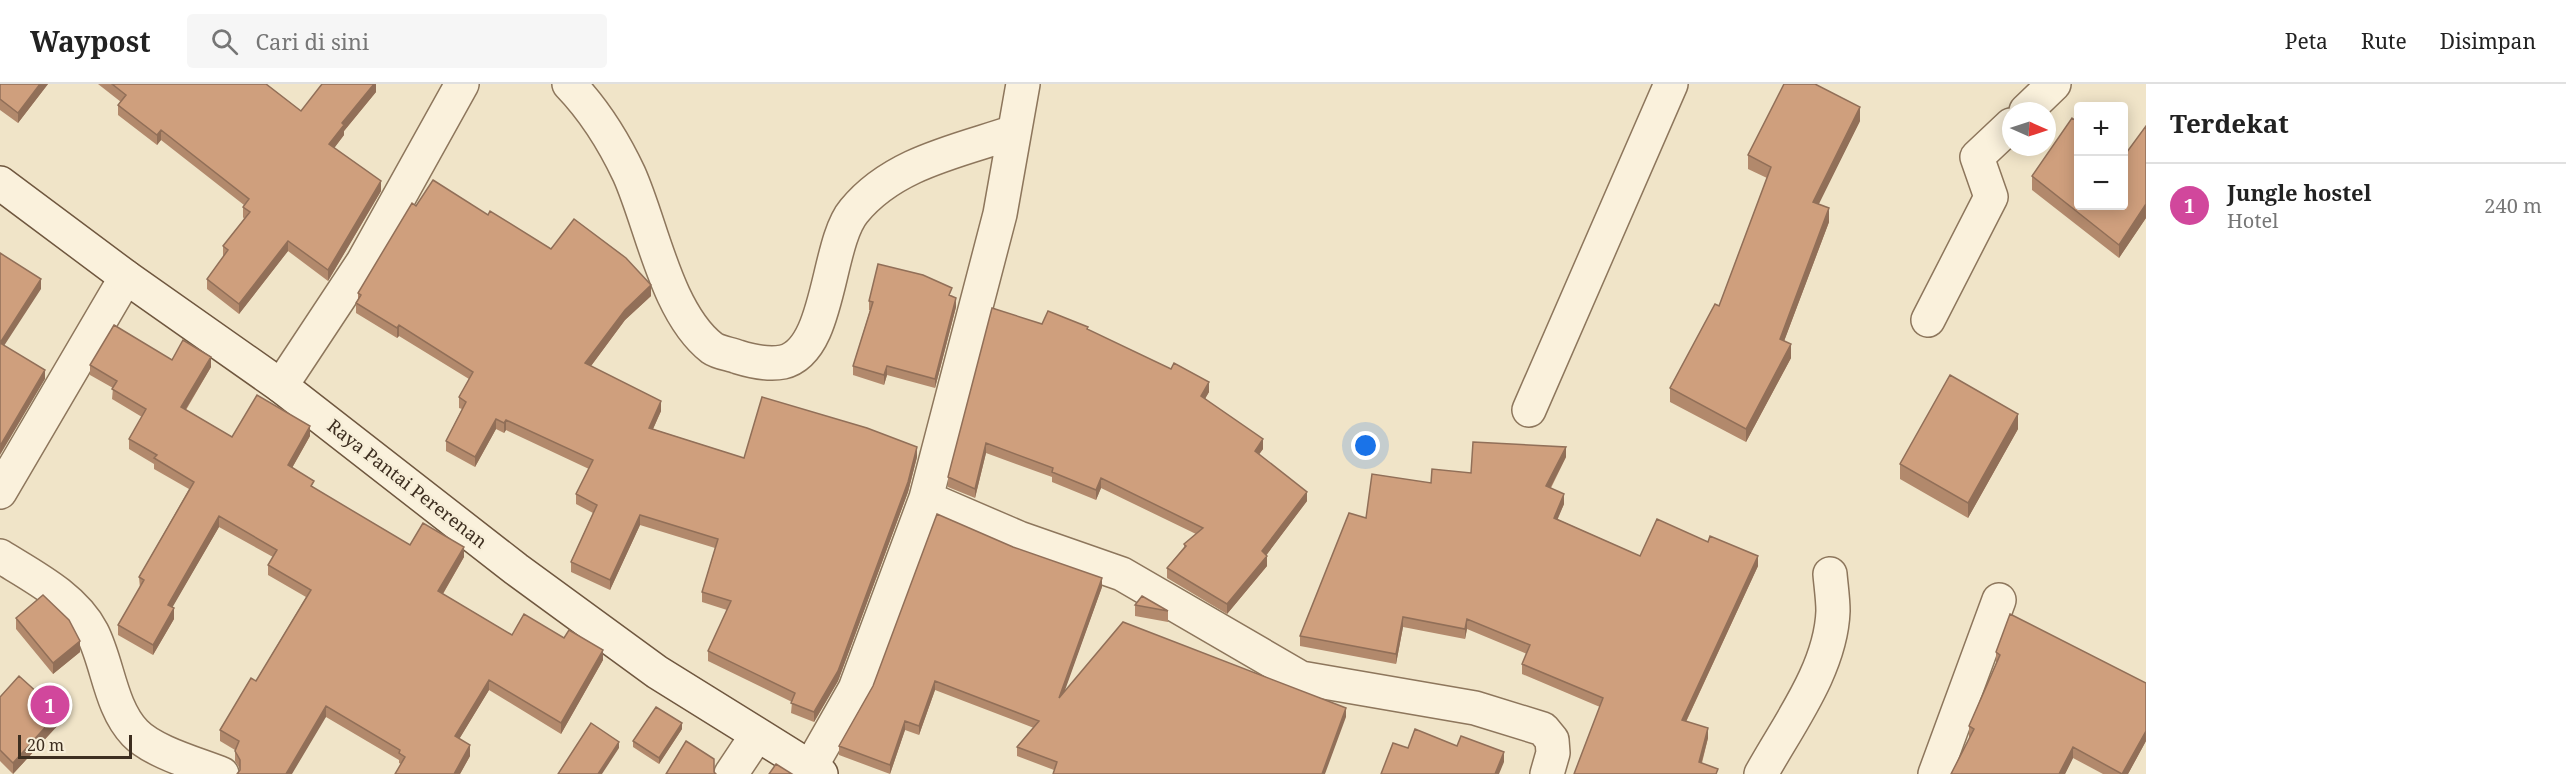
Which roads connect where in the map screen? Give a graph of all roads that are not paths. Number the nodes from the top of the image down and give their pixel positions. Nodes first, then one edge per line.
1 (462, 84) edge
2 (569, 84) edge
3 (1023, 84) edge
4 (1671, 84) edge
5 (2054, 84) edge
6 (2035, 102) edge
7 (1014, 132) junction
8 (2002, 133) edge
9 (0, 183) edge
10 (126, 277) junction
11 (1929, 320) dead end
12 (281, 386) junction
13 (1529, 410) dead end
14 (0, 492) edge
15 (926, 498) junction
16 (0, 556) edge
17 (1830, 574) dead end
18 (1999, 600) dead end
19 (756, 735) junction
20 (816, 771) edge
21 (222, 774) edge
22 (730, 774) edge
23 (1547, 774) edge
24 (1761, 774) edge
25 (1935, 774) edge

1 - 12 street
2 - 7 street
3 - 7 street
4 - 13 street
5 - 6 street
7 - 15 street
8 - 11 street
9 - 10 street, Raya Pantai Pererenan
10 - 12 street, Raya Pantai Pererenan
10 - 14 street
12 - 19 street, Raya Pantai Pererenan
15 - 20 street
15 - 23 street
16 - 21 street
17 - 24 street
18 - 25 street
19 - 20 street, Raya Pantai Pererenan
19 - 22 street

